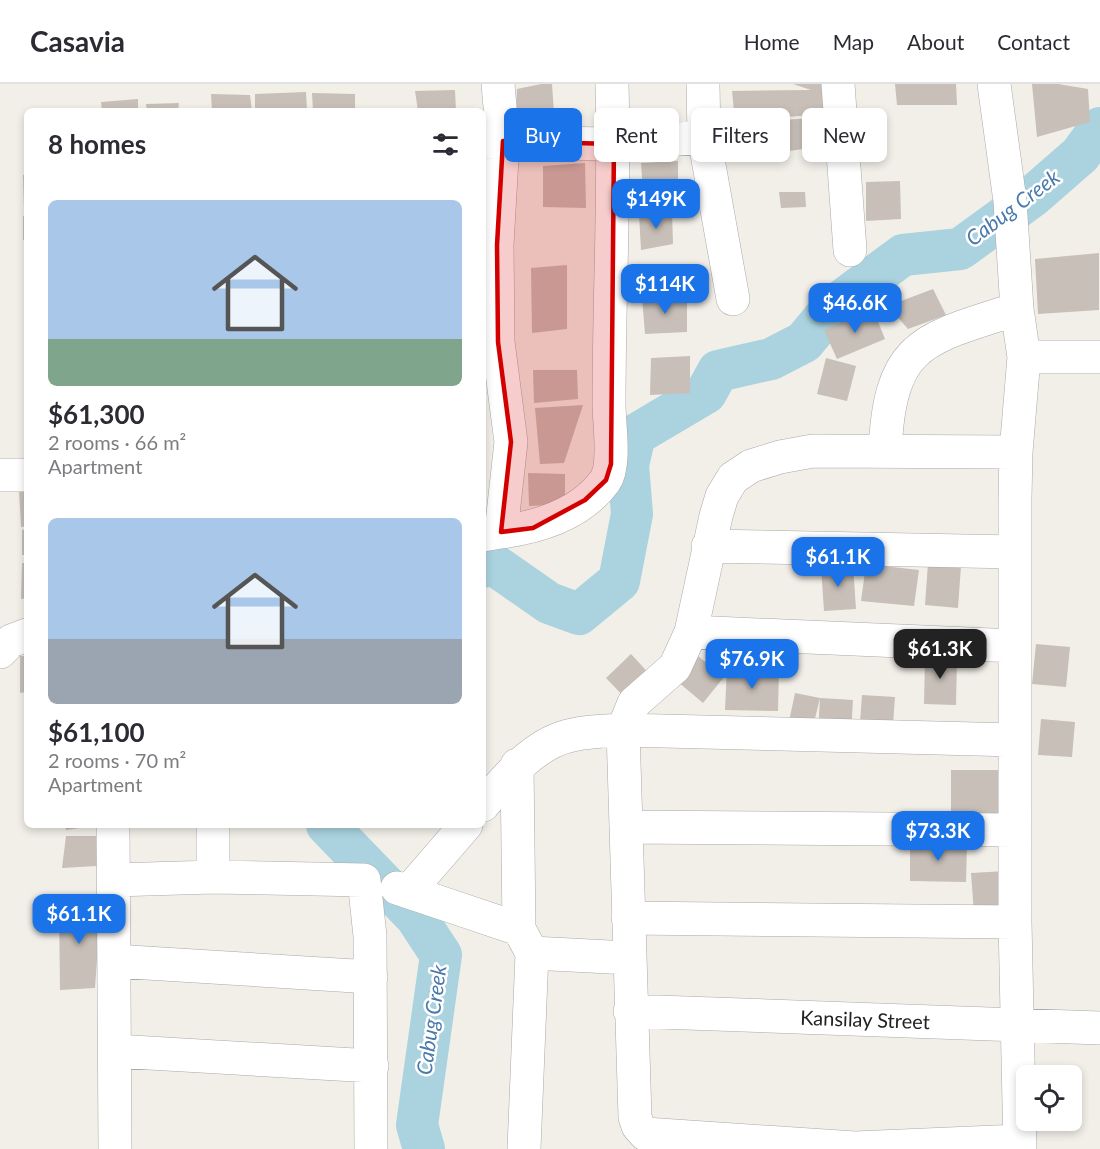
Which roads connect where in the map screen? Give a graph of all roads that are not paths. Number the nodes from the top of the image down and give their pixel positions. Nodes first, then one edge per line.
1 (498, 84) edge
2 (612, 84) edge
3 (703, 84) edge
4 (838, 84) edge
5 (994, 84) edge
6 (613, 108) edge
7 (703, 108) edge
8 (493, 142) edge
9 (594, 144) edge
10 (614, 162) edge
11 (708, 162) edge
12 (490, 245) edge
13 (850, 250) dead end
14 (733, 299) dead end
15 (1017, 309) junction
16 (490, 342) edge
17 (1024, 357) junction
18 (1100, 357) edge
19 (497, 442) edge
20 (885, 451) junction
21 (1016, 452) junction
22 (0, 475) edge
23 (24, 475) edge
24 (492, 533) edge
25 (708, 546) junction
26 (1015, 552) junction
27 (692, 632) junction
28 (24, 636) edge
29 (1015, 646) junction
30 (0, 652) edge
31 (623, 730) junction
32 (1015, 740) junction
33 (517, 765) junction
34 (486, 801) edge
35 (626, 827) junction
36 (113, 828) edge
37 (213, 828) edge
38 (463, 828) edge
39 (1015, 830) junction
40 (213, 877) junction
41 (114, 880) junction
42 (628, 918) junction
43 (1016, 922) junction
44 (525, 941) junction
45 (629, 958) junction
46 (114, 961) junction
47 (371, 977) junction
48 (630, 1011) junction
49 (1017, 1025) junction
50 (1100, 1028) edge
51 (115, 1051) junction
52 (372, 1066) junction
53 (1020, 1145) edge
54 (944, 1148) edge
55 (115, 1149) edge
56 (371, 1149) edge
57 (524, 1149) edge

1 - 8 street
2 - 6 street
3 - 7 street
4 - 13 street
5 - 15 street
8 - 9 street
8 - 12 street
10 - 24 street
11 - 14 street
12 - 16 street
15 - 17 street
15 - 20 street
16 - 19 street
17 - 18 street
17 - 21 street
19 - 24 street
20 - 21 street
20 - 25 street
21 - 26 street
22 - 23 street
25 - 26 street
25 - 27 street
26 - 29 street
27 - 29 street
27 - 31 street
28 - 30 street
29 - 32 street
31 - 32 street
31 - 33 street
31 - 35 street
32 - 39 street
33 - 34 street
33 - 44 street
35 - 39 street
35 - 42 street
36 - 41 street
37 - 40 street
38 - 44 street
39 - 43 street
40 - 41 street
40 - 47 street
41 - 46 street
42 - 43 street
42 - 45 street
43 - 49 street
44 - 45 street
44 - 57 street
45 - 48 street
46 - 47 street
46 - 51 street
47 - 52 street
48 - 49 street, Kansilay Street
48 - 54 street
49 - 50 street, Kansilay Street
49 - 53 street
51 - 52 street
51 - 55 street
52 - 56 street
53 - 54 street

